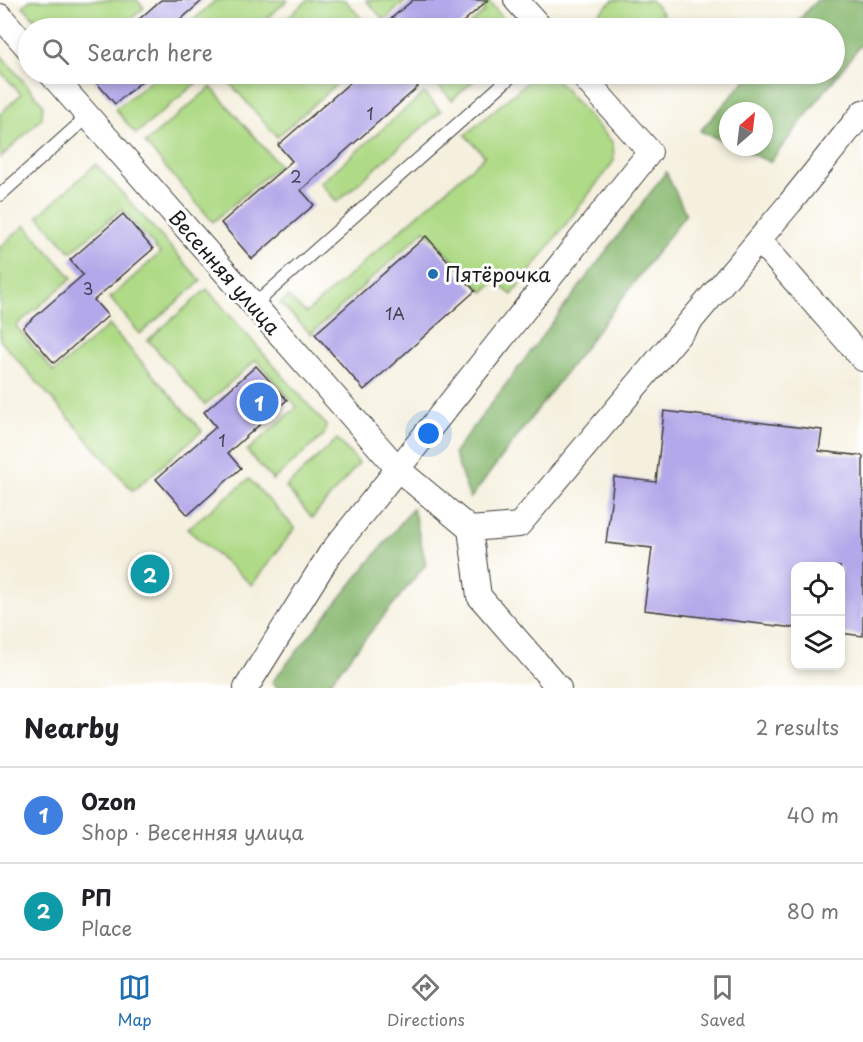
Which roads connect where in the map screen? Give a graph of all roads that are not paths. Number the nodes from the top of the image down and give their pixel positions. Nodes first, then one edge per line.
1 (516, 0) edge
2 (0, 16) edge
3 (532, 18) edge
4 (18, 37) edge
5 (60, 84) edge
6 (503, 84) edge
7 (590, 84) edge
8 (863, 112) edge
9 (88, 116) junction
10 (0, 195) edge
11 (759, 240) junction
12 (254, 304) junction
13 (863, 359) edge
14 (399, 470) junction
15 (470, 529) junction
16 (246, 688) edge
17 (559, 688) edge

1 - 3 street
2 - 4 street
5 - 9 street, Весенняя улица
6 - 12 lane
7 - 14 street
8 - 11 street
9 - 10 lane
9 - 12 street, Весенняя улица
11 - 13 street
11 - 15 street
12 - 14 street, Весенняя улица
14 - 15 street, Весенняя улица
14 - 16 street
15 - 17 street

